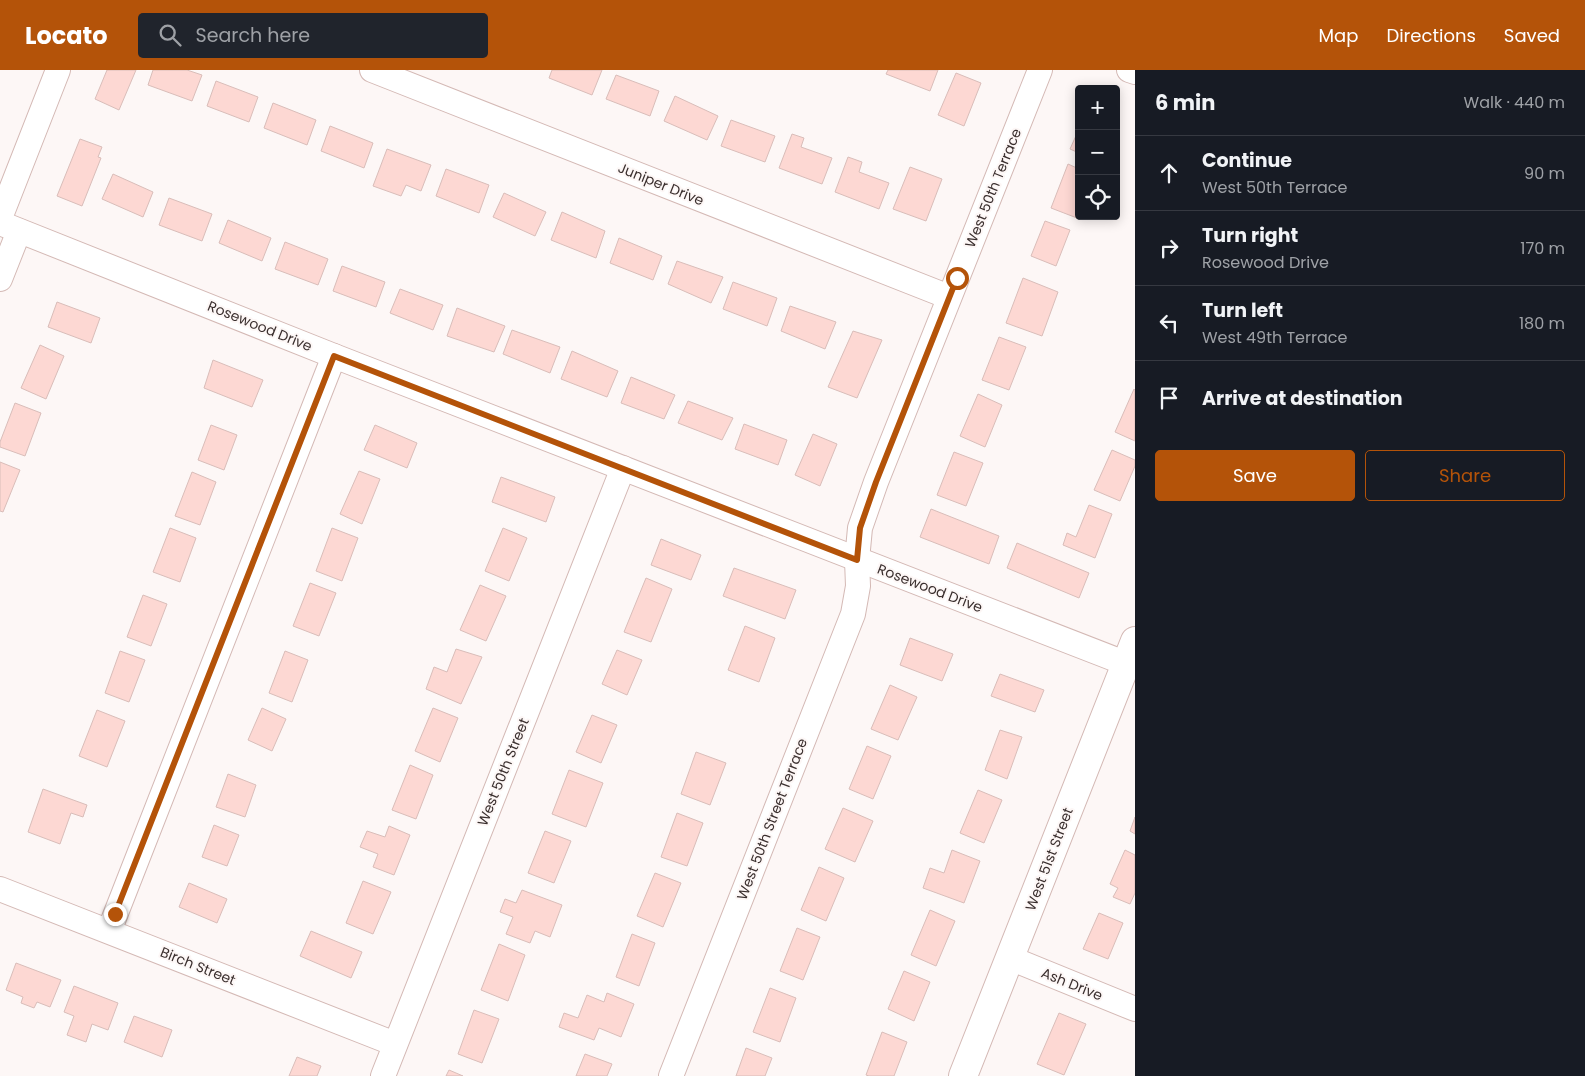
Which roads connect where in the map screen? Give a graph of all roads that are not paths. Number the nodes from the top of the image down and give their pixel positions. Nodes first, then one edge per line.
1 (58, 70) edge
2 (372, 70) edge
3 (1040, 70) edge
4 (1129, 70) edge
5 (1135, 72) edge
6 (6, 224) edge
7 (0, 279) edge
8 (949, 297) junction
9 (334, 356) junction
10 (623, 468) junction
11 (857, 560) junction
12 (1132, 657) edge
13 (0, 889) edge
14 (109, 931) junction
15 (1010, 958) junction
16 (1135, 1009) edge
17 (395, 1044) junction
18 (383, 1076) edge
19 (671, 1076) edge
20 (963, 1076) edge

1 - 6 street
2 - 8 street, Juniper Drive
3 - 8 street, West 50th Terrace
4 - 5 street
6 - 7 street
6 - 9 street, Rosewood Drive
8 - 11 street, West 50th Terrace
9 - 10 street, Rosewood Drive
9 - 14 street
10 - 11 street, Rosewood Drive
10 - 17 street, West 50th Street
11 - 12 street, Rosewood Drive
11 - 19 street, West 50th Street Terrace
12 - 15 street, West 51st Street
13 - 14 street, Birch Street
14 - 17 street, Birch Street
15 - 16 street, Ash Drive
15 - 20 street, West 51st Street
17 - 18 street, West 50th Street

